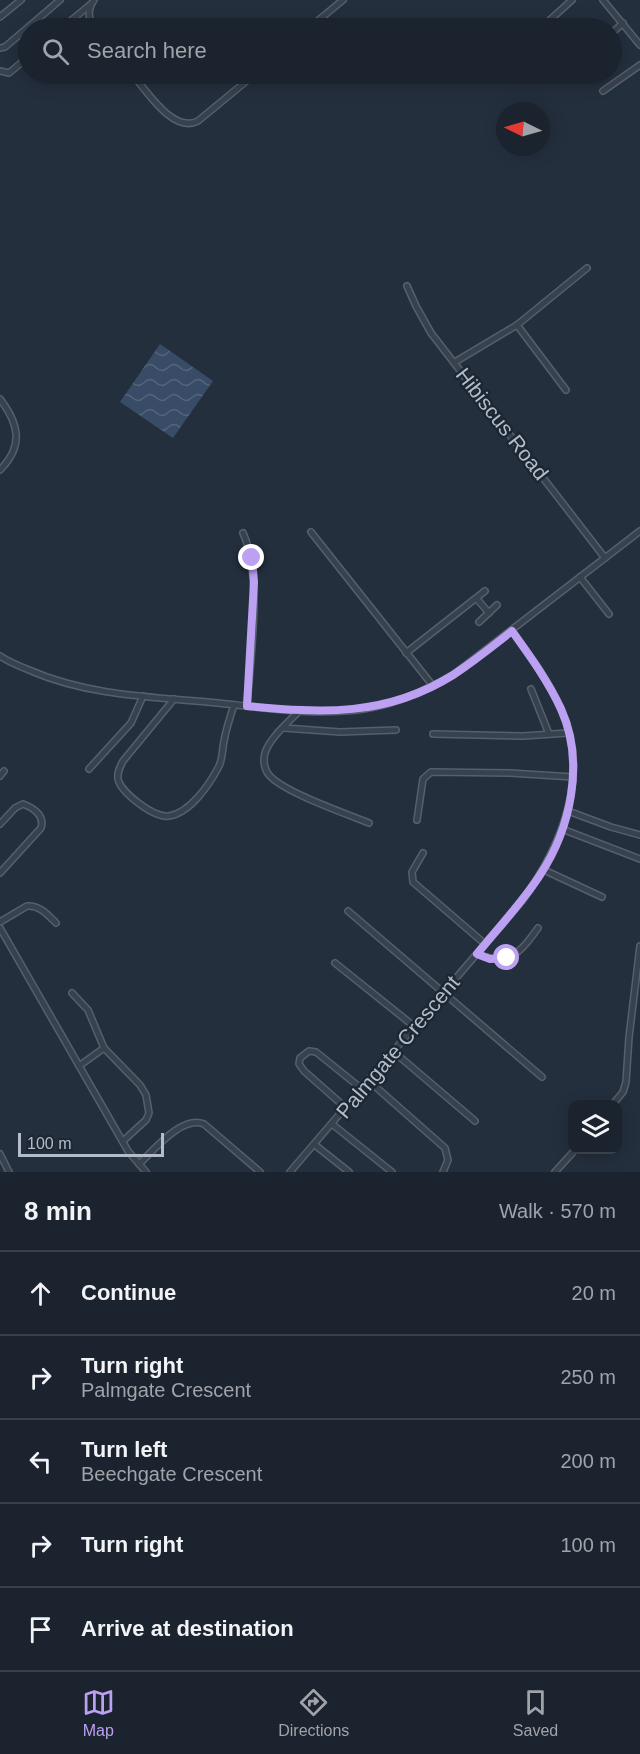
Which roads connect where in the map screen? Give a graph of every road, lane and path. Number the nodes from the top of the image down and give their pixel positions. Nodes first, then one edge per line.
1 (21, 0) edge
2 (60, 0) edge
3 (343, 0) edge
4 (572, 0) edge
5 (603, 0) edge
6 (614, 0) edge
7 (92, 2) edge
8 (608, 6) junction
9 (0, 17) edge
10 (39, 18) edge
11 (74, 18) edge
12 (89, 18) edge
13 (321, 18) edge
14 (552, 18) edge
15 (618, 18) edge
16 (622, 23) edge
17 (18, 36) edge
18 (640, 45) edge
19 (0, 48) edge
20 (18, 65) edge
21 (640, 65) edge
22 (0, 71) edge
23 (622, 78) edge
24 (141, 84) edge
25 (243, 84) edge
26 (613, 84) edge
27 (603, 91) dead end
28 (587, 268) dead end
29 (407, 286) dead end
30 (517, 325) junction
31 (454, 362) junction
32 (566, 390) dead end
33 (0, 399) edge
34 (0, 470) edge
35 (640, 531) edge
36 (311, 532) dead end
37 (243, 533) dead end
38 (605, 558) junction
39 (580, 577) junction
40 (485, 591) dead end
41 (477, 599) junction
42 (497, 605) dead end
43 (489, 613) junction
44 (609, 614) dead end
45 (479, 622) dead end
46 (512, 631) junction
47 (406, 653) junction
48 (1, 660) edge
49 (433, 686) junction
50 (531, 689) dead end
51 (143, 696) junction
52 (174, 699) junction
53 (234, 705) junction
54 (247, 706) junction
55 (300, 710) junction
56 (284, 728) junction
57 (396, 730) dead end
58 (568, 733) junction
59 (433, 734) dead end
60 (549, 734) junction
61 (89, 769) dead end
62 (573, 777) junction
63 (568, 812) junction
64 (417, 820) dead end
65 (369, 823) dead end
66 (0, 824) edge
67 (562, 829) junction
68 (640, 835) edge
69 (423, 853) dead end
70 (640, 859) edge
71 (544, 870) junction
72 (0, 873) edge
73 (602, 897) dead end
74 (348, 911) dead end
75 (0, 922) edge
76 (56, 923) dead end
77 (0, 928) edge
78 (538, 928) dead end
79 (2, 937) edge
80 (485, 944) junction
81 (640, 946) edge
82 (477, 954) junction
83 (335, 963) dead end
84 (72, 993) dead end
85 (443, 994) junction
86 (415, 1027) junction
87 (104, 1048) junction
88 (394, 1052) junction
89 (79, 1066) junction
90 (542, 1077) dead end
91 (369, 1081) junction
92 (362, 1089) junction
93 (616, 1100) edge
94 (346, 1108) junction
95 (475, 1121) dead end
96 (333, 1124) junction
97 (123, 1141) junction
98 (315, 1145) junction
99 (0, 1154) edge
100 (571, 1154) edge
101 (139, 1164) junction
102 (9, 1172) edge
103 (146, 1172) edge
104 (260, 1172) edge
105 (290, 1172) edge
106 (349, 1172) edge
107 (392, 1172) edge
108 (442, 1172) edge
109 (555, 1172) edge

1 - 9 lane
2 - 10 lane
3 - 13 lane
4 - 14 lane
5 - 8 lane
6 - 8 lane
7 - 11 lane
7 - 12 lane
8 - 15 lane
16 - 18 lane
17 - 19 lane
20 - 22 lane
21 - 23 lane
24 - 25 lane
26 - 27 lane
28 - 30 lane
29 - 31 lane, Hibiscus Road
30 - 31 lane
30 - 32 lane
31 - 38 lane, Hibiscus Road
33 - 34 lane
35 - 38 lane
36 - 47 lane
37 - 54 lane
38 - 39 lane
39 - 44 lane
39 - 46 lane
40 - 41 lane
41 - 43 lane
41 - 47 lane
42 - 43 lane
43 - 45 lane
46 - 49 lane
46 - 58 lane, Palmgate Crescent
47 - 49 lane
48 - 51 lane
49 - 55 lane
50 - 60 lane
51 - 52 lane
51 - 61 lane
52 - 53 lane
52 - 53 lane
53 - 54 lane
54 - 55 lane
55 - 56 lane
56 - 57 lane
56 - 65 lane
58 - 60 lane
58 - 62 lane, Palmgate Crescent
59 - 60 lane
62 - 63 lane, Palmgate Crescent
62 - 64 lane
63 - 67 lane, Palmgate Crescent
63 - 68 lane
66 - 72 lane
67 - 70 lane
67 - 71 lane, Palmgate Crescent
69 - 80 lane
71 - 73 lane
71 - 80 lane, Palmgate Crescent
74 - 85 lane
75 - 76 lane
77 - 79 lane
78 - 82 lane
79 - 89 lane
80 - 82 lane, Palmgate Crescent
81 - 93 lane
82 - 85 lane, Palmgate Crescent
83 - 86 lane
84 - 87 lane
85 - 86 lane, Palmgate Crescent
85 - 90 lane
86 - 88 lane, Palmgate Crescent
87 - 89 lane
87 - 97 lane
88 - 91 lane, Palmgate Crescent
88 - 95 lane
89 - 97 lane
91 - 92 lane, Palmgate Crescent
91 - 108 lane
92 - 94 lane, Palmgate Crescent
92 - 94 lane
94 - 96 lane, Palmgate Crescent
96 - 98 lane, Palmgate Crescent
96 - 107 lane
97 - 101 lane
98 - 105 lane, Palmgate Crescent
98 - 106 lane
99 - 102 lane
100 - 109 lane
101 - 103 lane
101 - 104 lane

